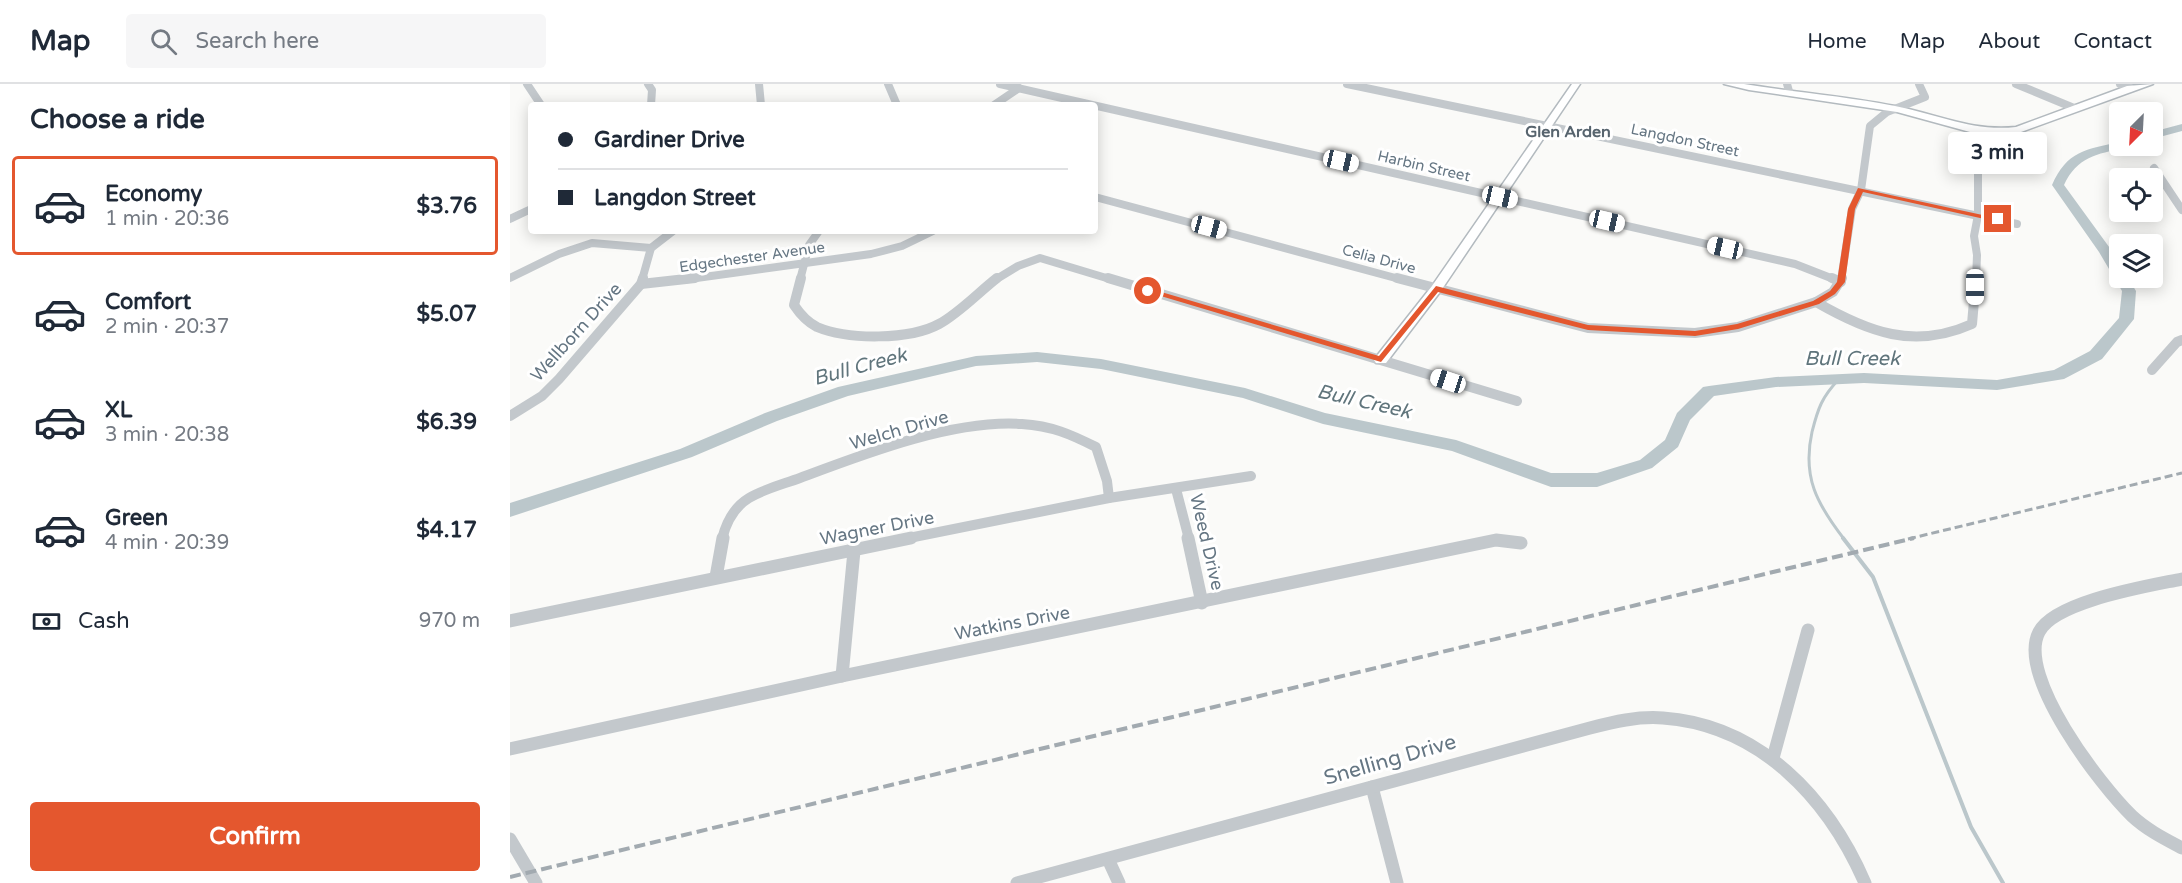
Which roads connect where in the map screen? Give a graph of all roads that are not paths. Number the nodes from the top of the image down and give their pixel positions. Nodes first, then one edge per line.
1 (527, 84) edge
2 (648, 84) edge
3 (759, 84) edge
4 (888, 84) edge
5 (1000, 84) edge
6 (1347, 84) edge
7 (1576, 84) edge
8 (1728, 84) edge
9 (1919, 84) edge
10 (2016, 84) edge
11 (2149, 84) edge
12 (1020, 86) edge
13 (2125, 86) edge
14 (1788, 88) edge
15 (539, 102) edge
16 (651, 102) edge
17 (761, 102) edge
18 (896, 102) edge
19 (998, 102) edge
20 (1086, 102) edge
21 (1098, 105) edge
22 (1106, 107) junction
23 (2074, 108) junction
24 (1900, 110) junction
25 (1098, 112) edge
26 (1549, 125) junction
27 (1978, 168) dead end
28 (2163, 182) edge
29 (1861, 190) junction
30 (1498, 194) junction
31 (1098, 197) edge
32 (528, 210) edge
33 (2182, 210) edge
34 (1978, 215) junction
35 (510, 219) edge
36 (2017, 224) dead end
37 (669, 234) edge
38 (817, 234) edge
39 (928, 234) edge
40 (651, 248) junction
41 (805, 264) junction
42 (510, 278) edge
43 (1841, 282) junction
44 (642, 284) junction
45 (1436, 289) junction
46 (1816, 302) junction
47 (2182, 340) edge
48 (1381, 360) junction
49 (2152, 370) dead end
50 (1517, 401) dead end
51 (510, 416) edge
52 (1251, 476) dead end
53 (1176, 489) junction
54 (1109, 498) junction
55 (1521, 543) dead end
56 (855, 551) junction
57 (716, 577) junction
58 (2182, 579) edge
59 (1202, 603) junction
60 (510, 621) edge
61 (1808, 630) dead end
62 (842, 676) junction
63 (510, 749) edge
64 (1773, 758) junction
65 (1372, 787) junction
66 (510, 839) edge
67 (2182, 848) edge
68 (1108, 859) junction
69 (536, 883) edge
70 (1017, 883) edge
71 (1119, 883) edge
72 (1397, 883) edge
73 (1865, 883) edge

1 - 15 street
2 - 16 street
3 - 17 street
4 - 18 street
5 - 12 street, Harbin Street
6 - 26 street, Langdon Street
7 - 26 street
8 - 14 street
9 - 24 street
10 - 23 street
11 - 13 street
12 - 19 street
12 - 20 street, Harbin Street
13 - 23 street
14 - 24 street
21 - 22 street, Harbin Street
22 - 25 street
22 - 30 street, Harbin Street
23 - 24 street
24 - 29 street
26 - 29 street, Langdon Street
26 - 30 street
27 - 34 street
28 - 33 street
29 - 34 street, Langdon Street
29 - 43 street
30 - 43 street, Harbin Street
30 - 45 street
31 - 45 street, Celia Drive
32 - 35 street
34 - 36 street, Langdon Street
34 - 46 street
37 - 40 street
38 - 41 street
39 - 41 street, Edgechester Avenue
40 - 42 street
40 - 44 street, Wellborn Drive
41 - 44 street, Edgechester Avenue
41 - 48 street
43 - 46 street, Celia Drive
44 - 51 street, Wellborn Drive
45 - 46 street, Celia Drive
45 - 48 street
47 - 49 street
48 - 50 street
52 - 53 street, Wagner Drive
53 - 54 street, Wagner Drive
53 - 59 street, Weed Drive
54 - 56 street, Wagner Drive
54 - 57 street, Welch Drive
55 - 59 street, Watkins Drive
56 - 57 street, Wagner Drive
56 - 62 street
57 - 60 street, Wagner Drive
58 - 67 street
59 - 62 street, Watkins Drive
61 - 64 street
62 - 63 street, Watkins Drive
64 - 65 street, Snelling Drive
64 - 73 street, Snelling Drive
65 - 68 street, Snelling Drive
65 - 72 street
66 - 69 street
68 - 70 street, Snelling Drive
68 - 71 street

